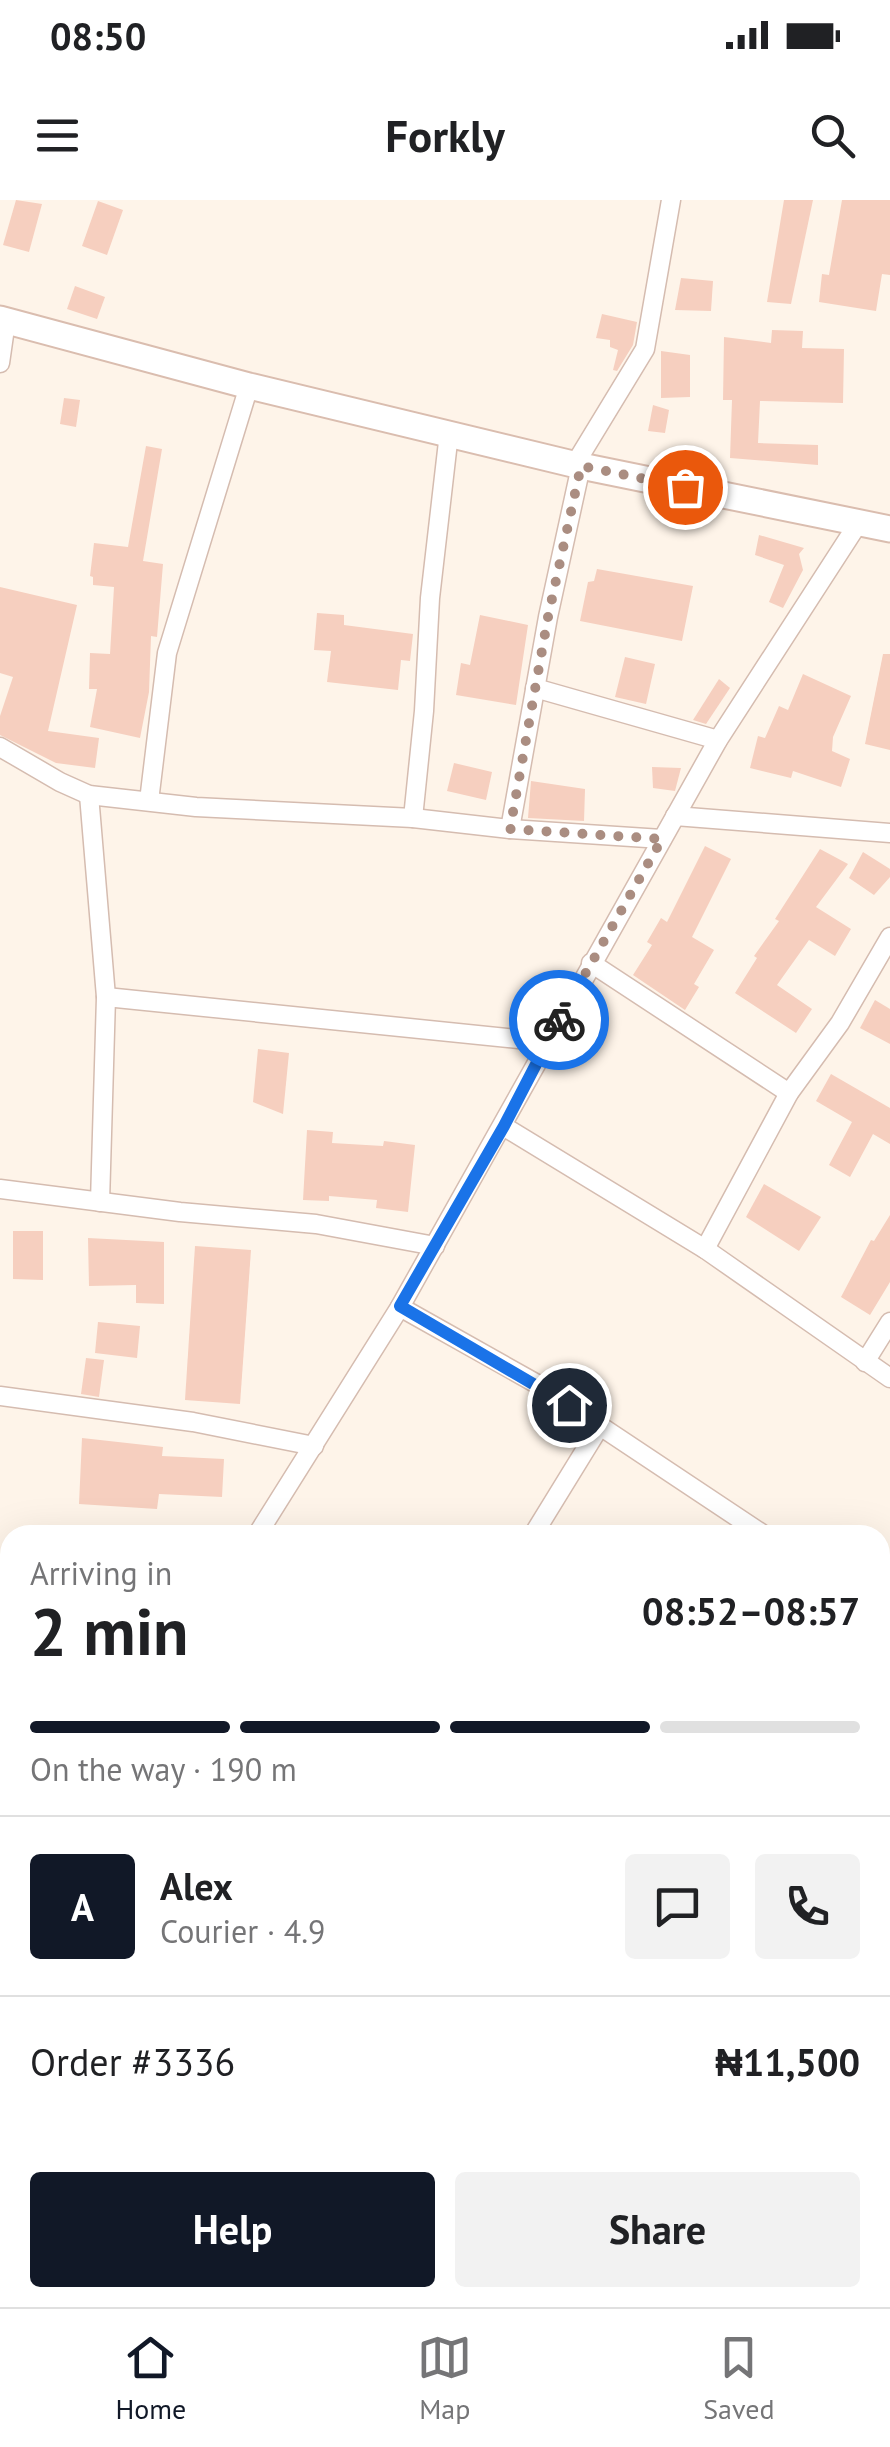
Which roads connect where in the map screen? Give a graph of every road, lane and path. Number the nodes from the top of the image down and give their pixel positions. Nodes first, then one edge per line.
1 (671, 200) edge
2 (3, 320) edge
3 (0, 363) edge
4 (248, 386) junction
5 (449, 433) junction
6 (578, 465) junction
7 (859, 522) junction
8 (890, 529) edge
9 (536, 688) junction
10 (718, 740) junction
11 (0, 747) edge
12 (89, 794) junction
13 (149, 801) junction
14 (675, 816) junction
15 (413, 818) junction
16 (510, 829) junction
17 (890, 833) edge
18 (662, 839) junction
19 (890, 936) edge
20 (592, 962) junction
21 (106, 998) junction
22 (546, 1042) junction
23 (790, 1093) junction
24 (504, 1126) junction
25 (0, 1189) edge
26 (100, 1202) junction
27 (434, 1246) junction
28 (705, 1249) junction
29 (400, 1306) junction
30 (890, 1322) edge
31 (865, 1362) junction
32 (890, 1378) edge
33 (0, 1396) edge
34 (600, 1426) junction
35 (314, 1446) junction
36 (263, 1525) edge
37 (539, 1525) edge
38 (749, 1525) edge

1 - 6 street
2 - 3 street
2 - 4 main road
4 - 5 main road
4 - 13 street
5 - 6 main road
5 - 15 street
6 - 7 main road
6 - 9 street
7 - 8 main road
7 - 10 street
9 - 10 street
9 - 16 street
10 - 14 street
11 - 12 street
12 - 13 street
12 - 21 street
13 - 15 street
14 - 17 street
14 - 18 street
15 - 16 street
16 - 18 street
18 - 20 street
19 - 23 street
20 - 22 street
20 - 23 street
21 - 22 street
21 - 26 street
22 - 24 street
23 - 28 street
24 - 27 street
24 - 28 street
25 - 26 street
26 - 27 street
27 - 29 street
28 - 31 street
29 - 34 street
29 - 35 street
30 - 31 street
31 - 32 street
33 - 35 street
34 - 37 street
34 - 38 street
35 - 36 street

